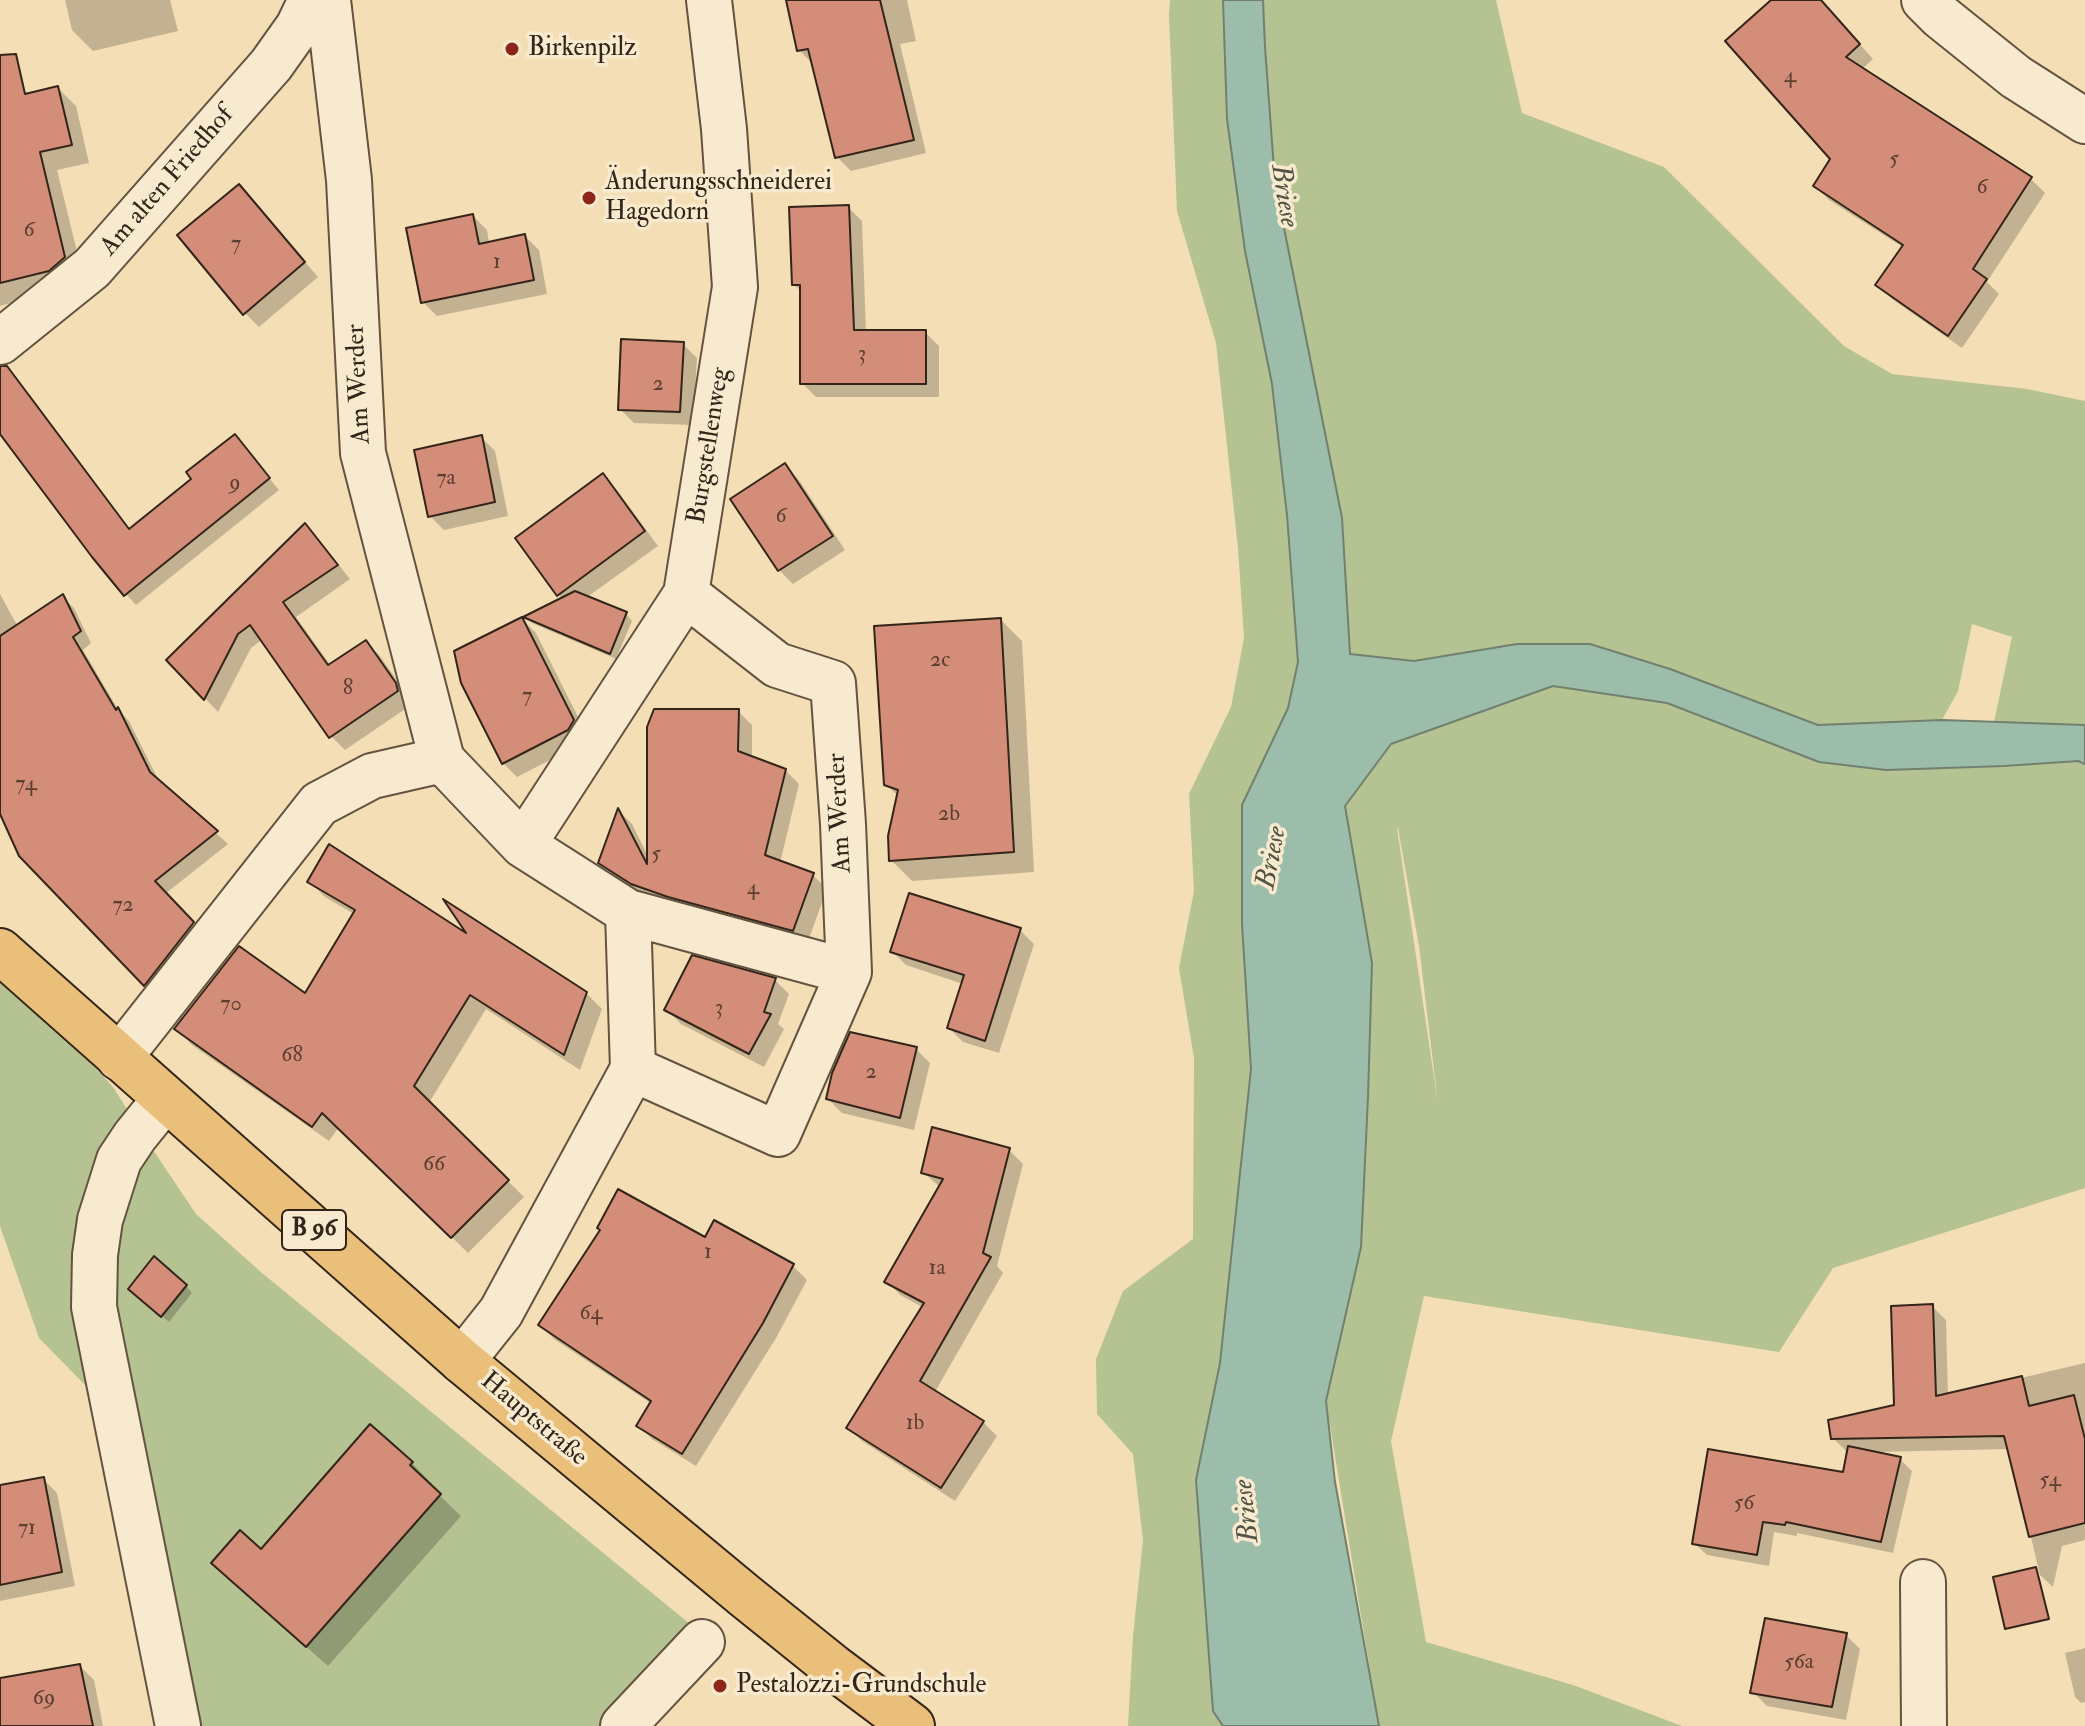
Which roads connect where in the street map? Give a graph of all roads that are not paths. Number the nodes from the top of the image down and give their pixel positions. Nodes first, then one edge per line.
1 (311, 0) edge
2 (328, 0) edge
3 (709, 0) edge
4 (1924, 0) edge
5 (2085, 121) edge
6 (0, 342) edge
7 (686, 594) junction
8 (442, 760) junction
9 (523, 845) junction
10 (628, 912) junction
11 (0, 951) edge
12 (849, 972) junction
13 (119, 1058) junction
14 (633, 1069) junction
15 (165, 1099) junction
16 (462, 1361) junction
17 (1923, 1582) dead end
18 (702, 1642) dead end
19 (178, 1726) edge
20 (623, 1726) edge
21 (912, 1726) edge
22 (1924, 1726) edge

1 - 6 street, Am alten Friedhof
2 - 8 street, Am Werder
3 - 7 street, Burgstellenweg
4 - 5 street
7 - 9 street, Burgstellenweg
7 - 12 street, Am Werder
8 - 9 street, Am Werder
8 - 13 street
9 - 10 street, Am Werder
10 - 12 street, Am Werder
10 - 14 street
11 - 13 main road, Hauptstraße / B 96
12 - 14 street, Am Werder
13 - 15 main road, Hauptstraße / B 96
14 - 16 street
15 - 16 main road, Hauptstraße / B 96
15 - 19 street
16 - 21 main road, Hauptstraße / B 96
17 - 22 street
18 - 20 street

